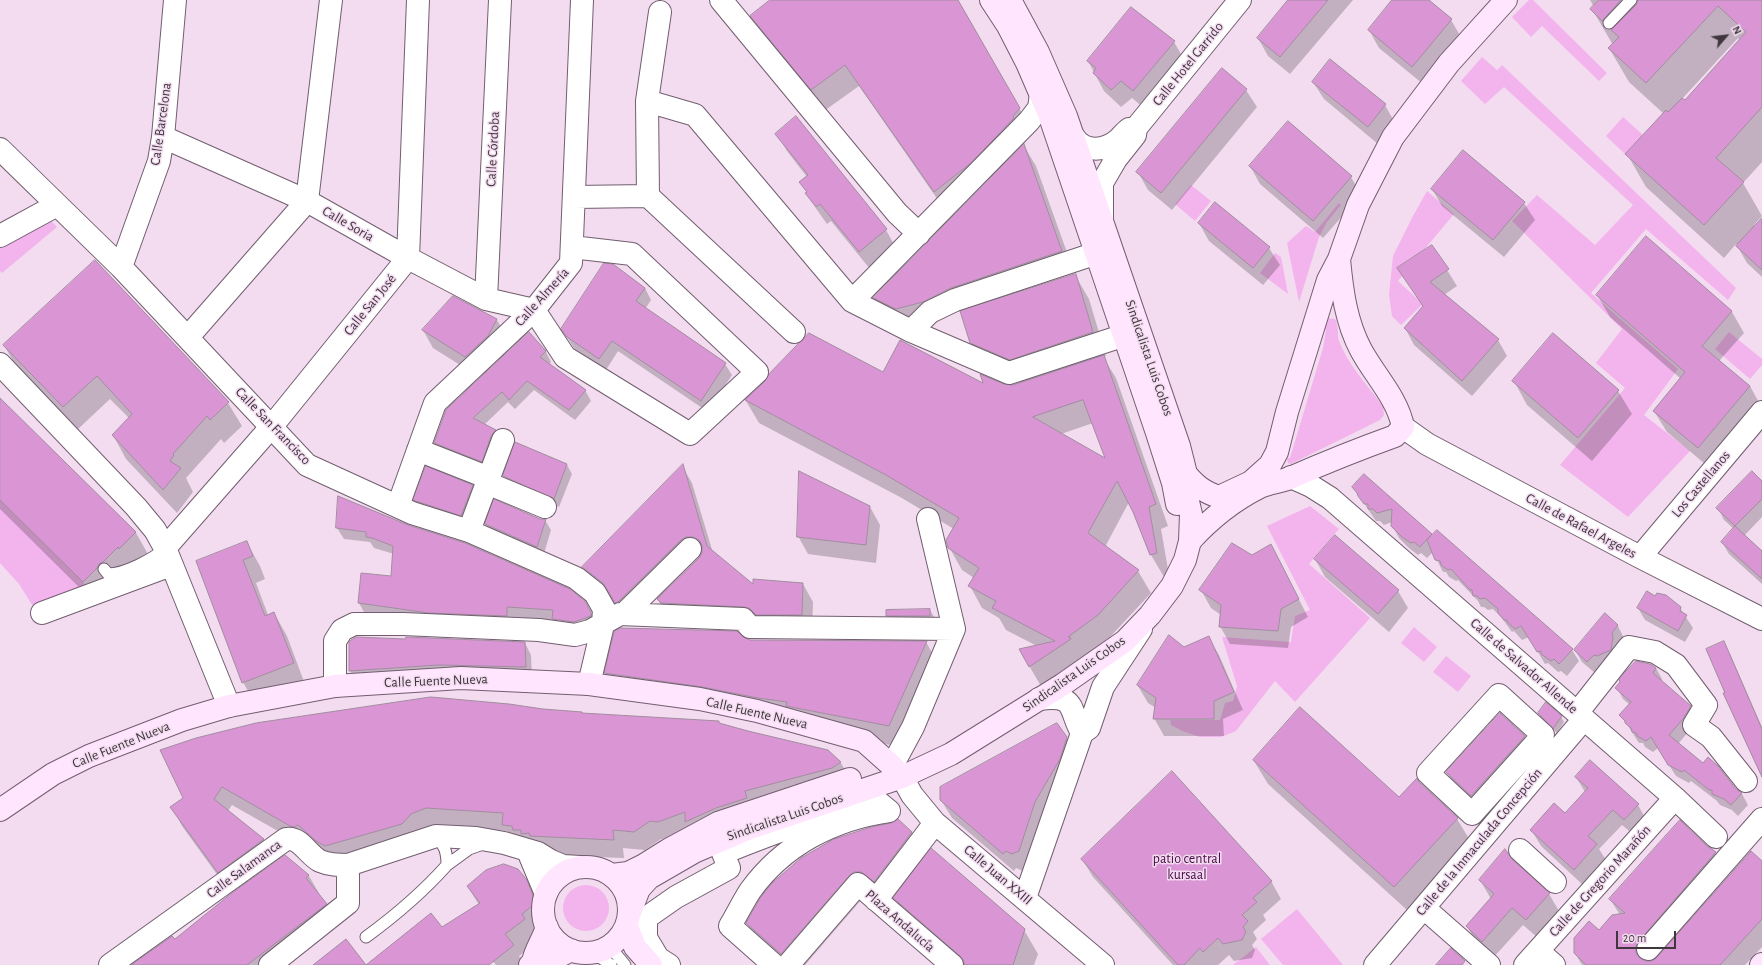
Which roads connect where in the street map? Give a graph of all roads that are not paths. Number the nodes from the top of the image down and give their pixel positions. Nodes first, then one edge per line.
1 (175, 0) edge
2 (331, 0) edge
3 (418, 0) edge
4 (500, 0) edge
5 (582, 0) edge
6 (722, 0) edge
7 (991, 0) edge
8 (1010, 0) edge
9 (1240, 0) edge
10 (1506, 0) edge
11 (1630, 0) edge
12 (660, 12) dead end
13 (1609, 23) dead end
14 (1041, 94) junction
15 (647, 101) junction
16 (1136, 128) junction
17 (162, 137) junction
18 (1074, 137) junction
19 (0, 148) edge
20 (574, 196) junction
21 (648, 196) junction
22 (307, 201) junction
23 (57, 205) junction
24 (1102, 218) junction
25 (918, 234) junction
26 (0, 236) edge
27 (572, 247) junction
28 (1097, 253) junction
29 (408, 258) junction
30 (1339, 259) junction
31 (121, 266) junction
32 (486, 299) junction
33 (852, 301) junction
34 (534, 310) junction
35 (1315, 320) junction
36 (1349, 322) junction
37 (911, 331) junction
38 (794, 332) dead end
39 (1125, 335) junction
40 (188, 337) junction
41 (0, 364) edge
42 (1762, 412) edge
43 (272, 426) junction
44 (1403, 427) junction
45 (503, 440) dead end
46 (418, 450) junction
47 (1277, 452) junction
48 (1327, 461) junction
49 (1186, 474) junction
50 (1291, 477) junction
51 (488, 481) junction
52 (1330, 498) junction
53 (398, 506) junction
54 (544, 507) dead end
55 (928, 519) dead end
56 (469, 531) junction
57 (1190, 541) junction
58 (690, 549) dead end
59 (168, 556) junction
60 (1640, 557) junction
61 (104, 570) dead end
62 (42, 613) dead end
63 (624, 614) junction
64 (1150, 615) junction
65 (1762, 619) edge
66 (603, 625) junction
67 (954, 629) junction
68 (589, 684) junction
69 (335, 686) junction
70 (1103, 687) junction
71 (1499, 695) joint
72 (1039, 699) junction
73 (1063, 700) junction
74 (229, 706) junction
75 (1580, 716) junction
76 (1082, 733) junction
77 (897, 772) junction
78 (1746, 780) dead end
79 (1675, 798) junction
80 (0, 810) edge
81 (935, 823) junction
82 (1760, 825) edge
83 (436, 836) junction
84 (1716, 837) dead end
85 (497, 841) junction
86 (1520, 850) dead end
87 (528, 851) junction
88 (348, 865) junction
89 (447, 865) junction
90 (580, 867) junction
91 (612, 875) junction
92 (1555, 882) dead end
93 (546, 894) junction
94 (1026, 898) junction
95 (876, 900) junction
96 (1424, 908) junction
97 (628, 920) junction
98 (547, 927) junction
99 (366, 937) dead end
100 (613, 944) junction
101 (1648, 949) dead end
102 (580, 955) edge
103 (1531, 958) edge
104 (531, 964) edge
105 (110, 965) edge
106 (270, 965) edge
107 (611, 965) edge
108 (625, 965) edge
109 (651, 965) edge
110 (669, 965) edge
111 (774, 965) edge
112 (788, 965) edge
113 (952, 965) edge
114 (1103, 965) edge
115 (1375, 965) edge
116 (1489, 965) edge
117 (1554, 965) edge

1 - 17 street, Calle Barcelona
2 - 22 street
3 - 29 street
4 - 32 street, Calle Córdoba
5 - 20 street, Calle Almería
6 - 25 street
7 - 14 main road, Sindicalista Luis Cobos
8 - 18 main road, Sindicalista Luis Cobos
9 - 16 street, Calle Hotel Garrido
10 - 30 main road
11 - 13 lane
12 - 15 street
14 - 25 street
14 - 28 main road, Sindicalista Luis Cobos
15 - 21 street
15 - 33 street
16 - 18 street, Calle Hotel Garrido
16 - 24 street, Calle Hotel Garrido
17 - 22 street, Calle Soria
17 - 31 street, Calle Barcelona
18 - 24 main road, Sindicalista Luis Cobos
19 - 23 street, Calle San Francisco
20 - 21 street
20 - 27 street, Calle Almería
21 - 38 street
22 - 29 street, Calle Soria
22 - 40 street
23 - 26 street
23 - 31 street, Calle San Francisco
24 - 49 main road, Sindicalista Luis Cobos
25 - 33 street
27 - 34 street, Calle Almería
27 - 34 street
28 - 37 street
28 - 39 main road, Sindicalista Luis Cobos
29 - 32 street, Calle Soria
29 - 43 street, Calle San José
30 - 35 main road
30 - 36 main road
31 - 40 street, Calle San Francisco
32 - 34 street, Calle Soria
33 - 37 street
34 - 46 street, Calle Almería
35 - 36 main road
35 - 47 main road
36 - 44 main road
37 - 39 street
39 - 77 main road, Sindicalista Luis Cobos
40 - 43 street, Calle San Francisco
41 - 59 street
42 - 60 street, Los Castellanos
43 - 53 street, Calle San Francisco
43 - 59 street, Calle San José
44 - 48 main road
44 - 60 street, Calle de Rafael Argeles
45 - 51 street
46 - 51 street
46 - 53 street, Calle Almería
47 - 49 main road
47 - 50 main road
48 - 50 main road
48 - 52 street, Calle de Salvador Allende
49 - 57 main road, Sindicalista Luis Cobos
50 - 52 street, Calle de Salvador Allende
50 - 57 main road
51 - 54 street
51 - 56 street
52 - 75 street, Calle de Salvador Allende
53 - 56 street, Calle San Francisco
55 - 67 street
56 - 66 street, Calle San Francisco
57 - 64 main road, Sindicalista Luis Cobos
58 - 63 street
59 - 61 lane
59 - 62 street
59 - 74 street
60 - 65 street, Calle de Rafael Argeles
63 - 66 street
63 - 67 street
64 - 70 street
64 - 72 main road, Sindicalista Luis Cobos
66 - 68 street, Calle San Francisco
66 - 69 street
67 - 77 street
68 - 69 main road, Calle Fuente Nueva
68 - 77 main road, Calle Fuente Nueva
69 - 74 main road, Calle Fuente Nueva
70 - 73 street
70 - 76 street
71 - 71 street
72 - 73 street
72 - 77 main road, Sindicalista Luis Cobos
73 - 76 street
74 - 80 main road, Calle Fuente Nueva
75 - 78 street, Calle de la Inmaculada Concepción
75 - 79 street, Calle de Salvador Allende
75 - 96 street, Calle de la Inmaculada Concepción
76 - 94 street
77 - 81 street, Calle Juan XXIII
77 - 91 main road, Sindicalista Luis Cobos
77 - 97 main road, Sindicalista Luis Cobos
79 - 84 street, Calle de Salvador Allende
79 - 103 street, Calle de Gregorio Marañón
81 - 94 street, Calle Juan XXIII
81 - 95 street
82 - 101 street
83 - 85 street, Calle Salamanca
83 - 88 street, Calle Salamanca
83 - 89 lane
85 - 87 street, Calle Salamanca
85 - 89 lane
86 - 92 street
87 - 90 street, Calle Salamanca
87 - 93 street
88 - 105 street, Calle Salamanca
88 - 106 street
89 - 99 lane
90 - 91 main road
90 - 93 main road
91 - 97 main road
93 - 98 main road
94 - 114 street, Calle Juan XXIII
95 - 112 street, Plaza Andalucía
95 - 113 street, Plaza Andalucía
96 - 115 street, Calle de la Inmaculada Concepción
96 - 116 street
97 - 100 main road
97 - 109 main road
98 - 102 main road
98 - 104 main road
100 - 102 main road
100 - 108 lane
102 - 104 main road
102 - 107 lane
103 - 117 street
110 - 111 street

